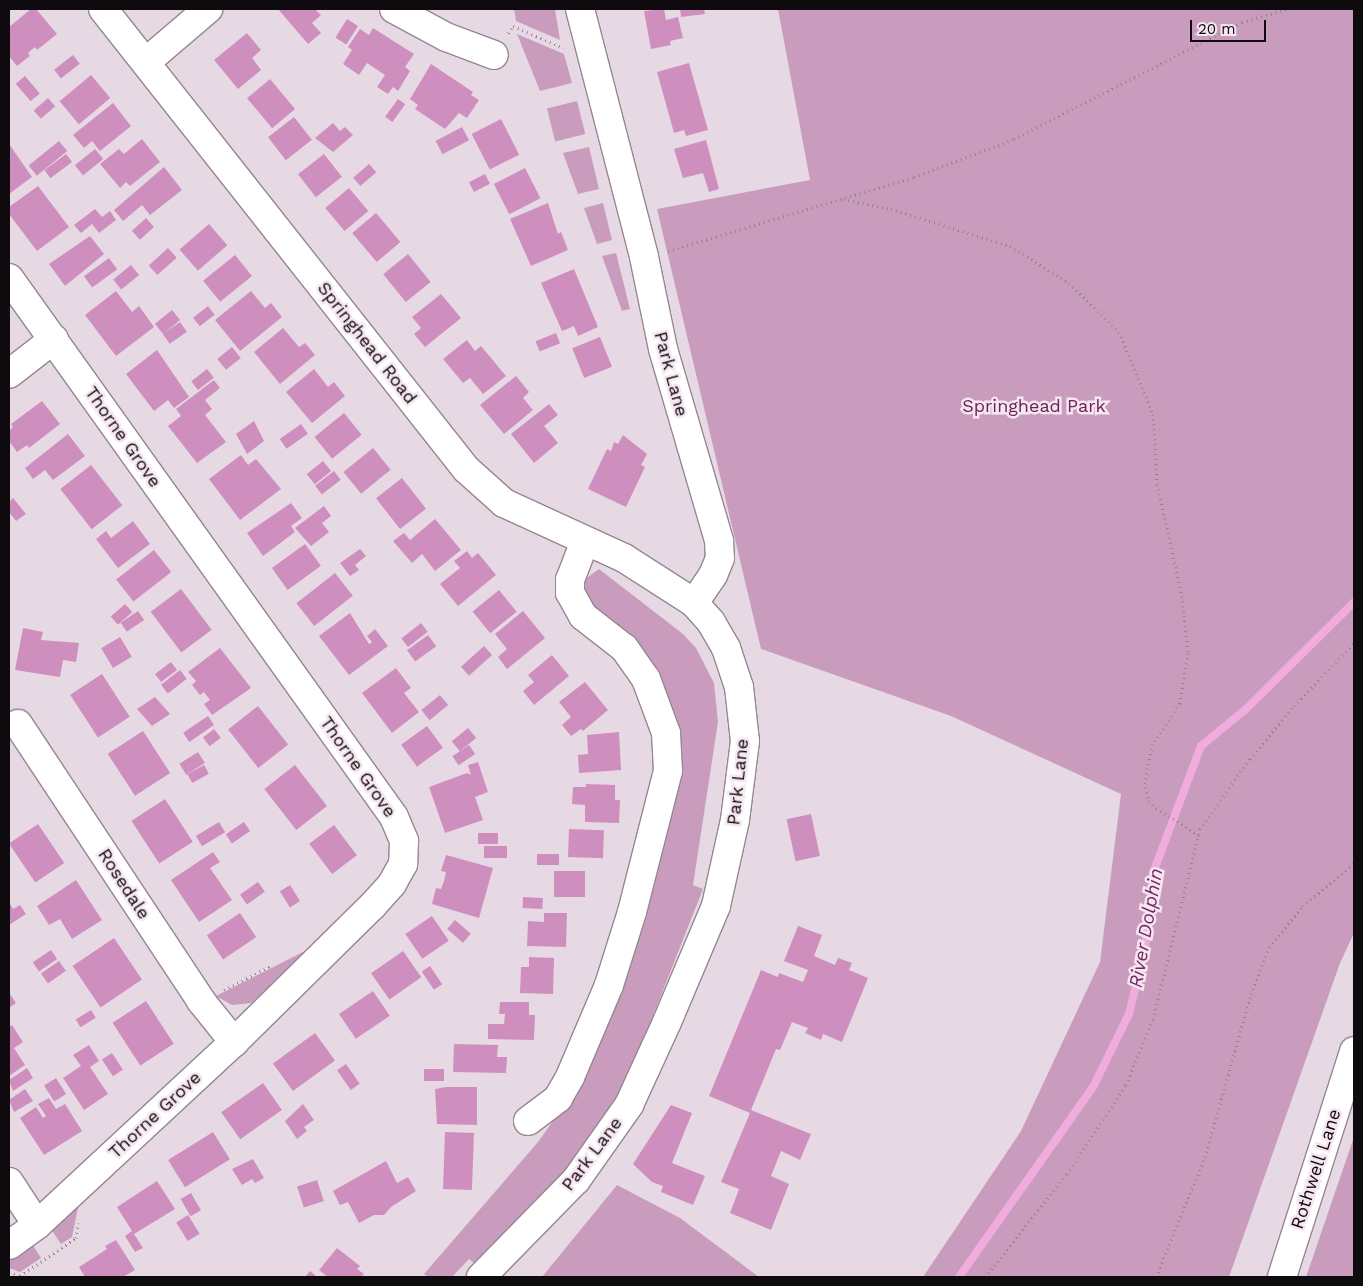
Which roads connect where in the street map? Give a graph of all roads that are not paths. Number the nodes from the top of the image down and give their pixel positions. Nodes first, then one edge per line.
1 (102, 9) edge
2 (208, 9) edge
3 (394, 9) edge
4 (580, 9) edge
5 (494, 55) road end
6 (146, 62) junction
7 (9, 278) edge
8 (54, 339) junction
9 (9, 374) edge
10 (585, 541) junction
11 (694, 603) junction
12 (18, 724) dead end
13 (234, 1042) junction
14 (1354, 1051) edge
15 (528, 1121) dead end
16 (9, 1182) edge
17 (38, 1225) junction
18 (9, 1245) edge
19 (1285, 1268) edge
20 (481, 1277) edge

1 - 6 street, Springhead Road
2 - 6 street
3 - 5 street
4 - 11 street, Park Lane
6 - 10 street, Springhead Road
7 - 8 street, Thorne Grove
8 - 9 street
8 - 13 street, Thorne Grove
10 - 11 street, Springhead Road
10 - 15 street
11 - 20 street, Park Lane
12 - 13 street, Rosedale
13 - 17 street, Thorne Grove
14 - 19 street, Rothwell Lane
16 - 17 street
17 - 18 street, Thorne Grove

